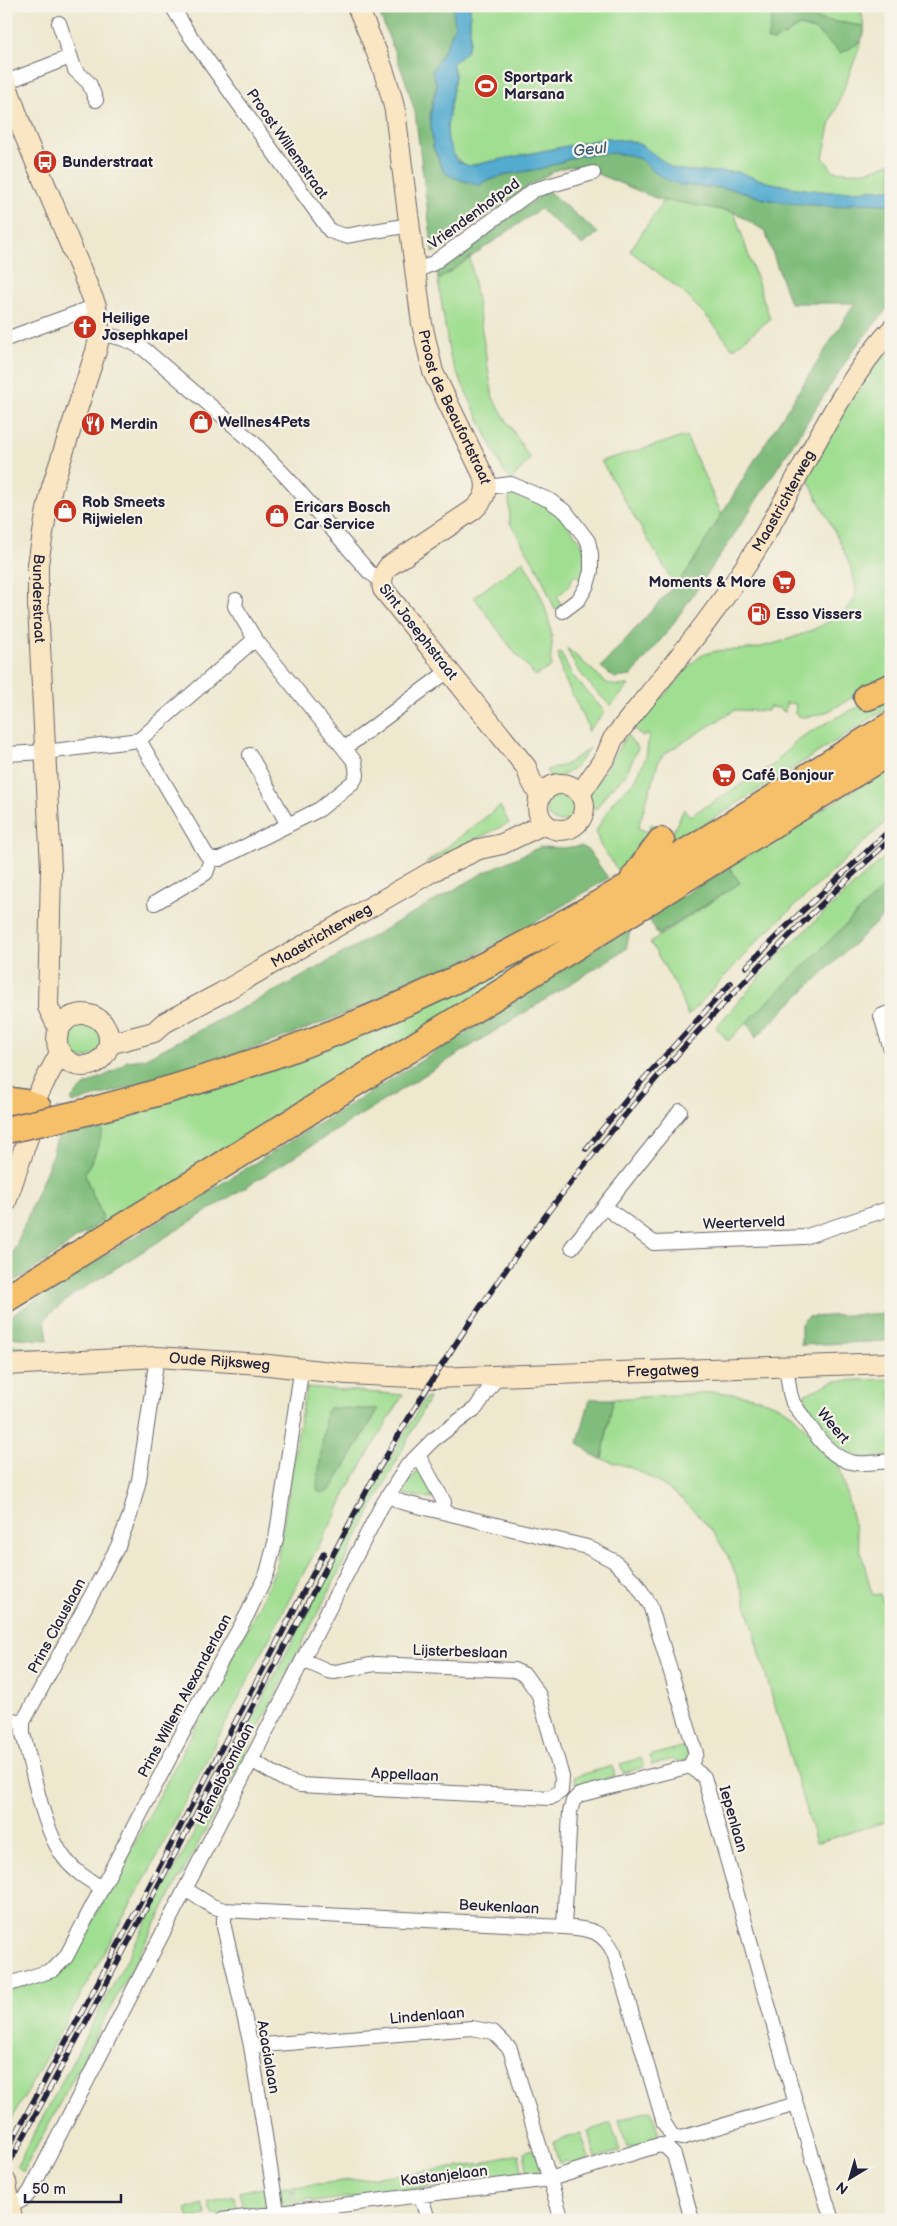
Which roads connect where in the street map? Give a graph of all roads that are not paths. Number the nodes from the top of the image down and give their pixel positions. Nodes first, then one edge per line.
1 (172, 6) edge
2 (357, 6) edge
3 (59, 23) dead end
4 (70, 57) junction
5 (6, 82) edge
6 (96, 100) dead end
7 (593, 173) dead end
8 (410, 224) junction
9 (424, 267) junction
10 (96, 306) junction
11 (891, 330) edge
12 (100, 334) junction
13 (6, 339) edge
14 (487, 487) junction
15 (382, 581) junction
16 (236, 600) dead end
17 (564, 610) dead end
18 (255, 639) junction
19 (448, 671) junction
20 (891, 687) edge
21 (867, 697) dead end
22 (891, 725) edge
23 (140, 740) junction
24 (345, 748) junction
25 (891, 751) edge
26 (46, 752) junction
27 (6, 754) edge
28 (250, 755) dead end
29 (554, 800) junction
30 (288, 825) junction
31 (661, 840) dead end
32 (211, 859) junction
33 (627, 888) junction
34 (155, 903) dead end
35 (891, 1012) edge
36 (65, 1023) junction
37 (108, 1036) junction
38 (891, 1050) edge
39 (68, 1059) junction
40 (6, 1100) edge
41 (38, 1108) junction
42 (680, 1111) dead end
43 (6, 1130) edge
44 (6, 1202) edge
45 (605, 1208) junction
46 (891, 1208) edge
47 (572, 1247) dead end
48 (7, 1299) edge
49 (157, 1357) junction
50 (891, 1362) edge
51 (6, 1365) edge
52 (786, 1366) junction
53 (299, 1369) junction
54 (497, 1377) junction
55 (433, 1378) joint
56 (418, 1455) junction
57 (891, 1461) edge
58 (388, 1495) junction
59 (442, 1511) junction
60 (303, 1660) junction
61 (6, 1719) edge
62 (23, 1722) junction
63 (251, 1760) junction
64 (690, 1766) junction
65 (561, 1791) junction
66 (573, 1800) junction
67 (102, 1888) junction
68 (185, 1889) junction
69 (224, 1910) junction
70 (564, 1927) junction
71 (6, 1985) edge
72 (251, 2046) junction
73 (796, 2104) junction
74 (668, 2141) junction
75 (550, 2178) junction
76 (6, 2182) edge
77 (421, 2196) junction
78 (276, 2212) junction
79 (11, 2213) edge
80 (313, 2214) edge
81 (222, 2220) edge
82 (428, 2220) edge
83 (562, 2220) edge
84 (692, 2220) edge
85 (832, 2220) edge

1 - 8 street, Proost Willemstraat
2 - 8 street, Proost de Beaufortstraat
3 - 4 street
4 - 5 street, Bunderstraat
4 - 6 street
5 - 10 street, Bunderstraat
7 - 9 street, Vriendenhofpad
8 - 9 street, Proost de Beaufortstraat
9 - 14 street, Proost de Beaufortstraat
10 - 12 street, Bunderstraat
10 - 13 street
11 - 29 street, Maastrichterweg
12 - 15 street, Sint Josephstraat
12 - 26 street, Bunderstraat
14 - 15 street, Proost de Beaufortstraat
14 - 17 street
15 - 19 street, Sint Josephstraat
16 - 18 street
18 - 23 street
18 - 24 street
19 - 24 street
19 - 29 street, Sint Josephstraat
20 - 21 highway
22 - 33 highway
23 - 26 street
23 - 32 street
24 - 30 street
25 - 48 highway
26 - 27 street
26 - 36 street, Bunderstraat
28 - 30 street
29 - 37 street, Maastrichterweg
30 - 32 street
31 - 33 highway
32 - 34 street
33 - 43 highway, bridge
35 - 38 street
36 - 37 street
36 - 39 street
37 - 39 street
39 - 41 street
40 - 41 highway
41 - 44 street
42 - 45 street
45 - 46 street, Weerterveld
45 - 47 street
49 - 51 street, Oude Rijksweg
49 - 53 street, Oude Rijksweg
49 - 62 street, Prins Clauslaan
50 - 52 street, Fregatweg
52 - 54 street, Fregatweg
52 - 57 street, Weert
53 - 55 street, Oude Rijksweg
53 - 67 street, Prins Willem Alexanderlaan
54 - 55 street, Fregatweg
54 - 56 street, Hemelboomlaan
56 - 58 street, Hemelboomlaan
56 - 59 street
58 - 59 street
58 - 60 street, Hemelboomlaan
59 - 64 street
60 - 63 street, Hemelboomlaan
60 - 65 street, Lijsterbeslaan
61 - 62 street
62 - 67 street
63 - 65 street, Appellaan
63 - 68 street, Hemelboomlaan
64 - 66 street
64 - 73 street, Iepenlaan
65 - 66 street
66 - 70 street
67 - 71 street, Prins Willem Alexanderlaan
68 - 69 street, Beukenlaan
68 - 79 street, Hemelboomlaan
69 - 70 street, Beukenlaan
69 - 72 street, Acacialaan
70 - 74 street, Beukenlaan
72 - 75 street, Lindenlaan
72 - 78 street, Acacialaan
73 - 74 street, Kastanjelaan
73 - 85 street, Iepenlaan
74 - 75 street, Kastanjelaan
74 - 84 street, Beukenlaan
75 - 77 street, Kastanjelaan
75 - 83 street, Lindenlaan
76 - 79 street
77 - 80 street, Kastanjelaan
77 - 82 street
78 - 80 street, Kastanjelaan
78 - 81 street, Kastanjelaan

